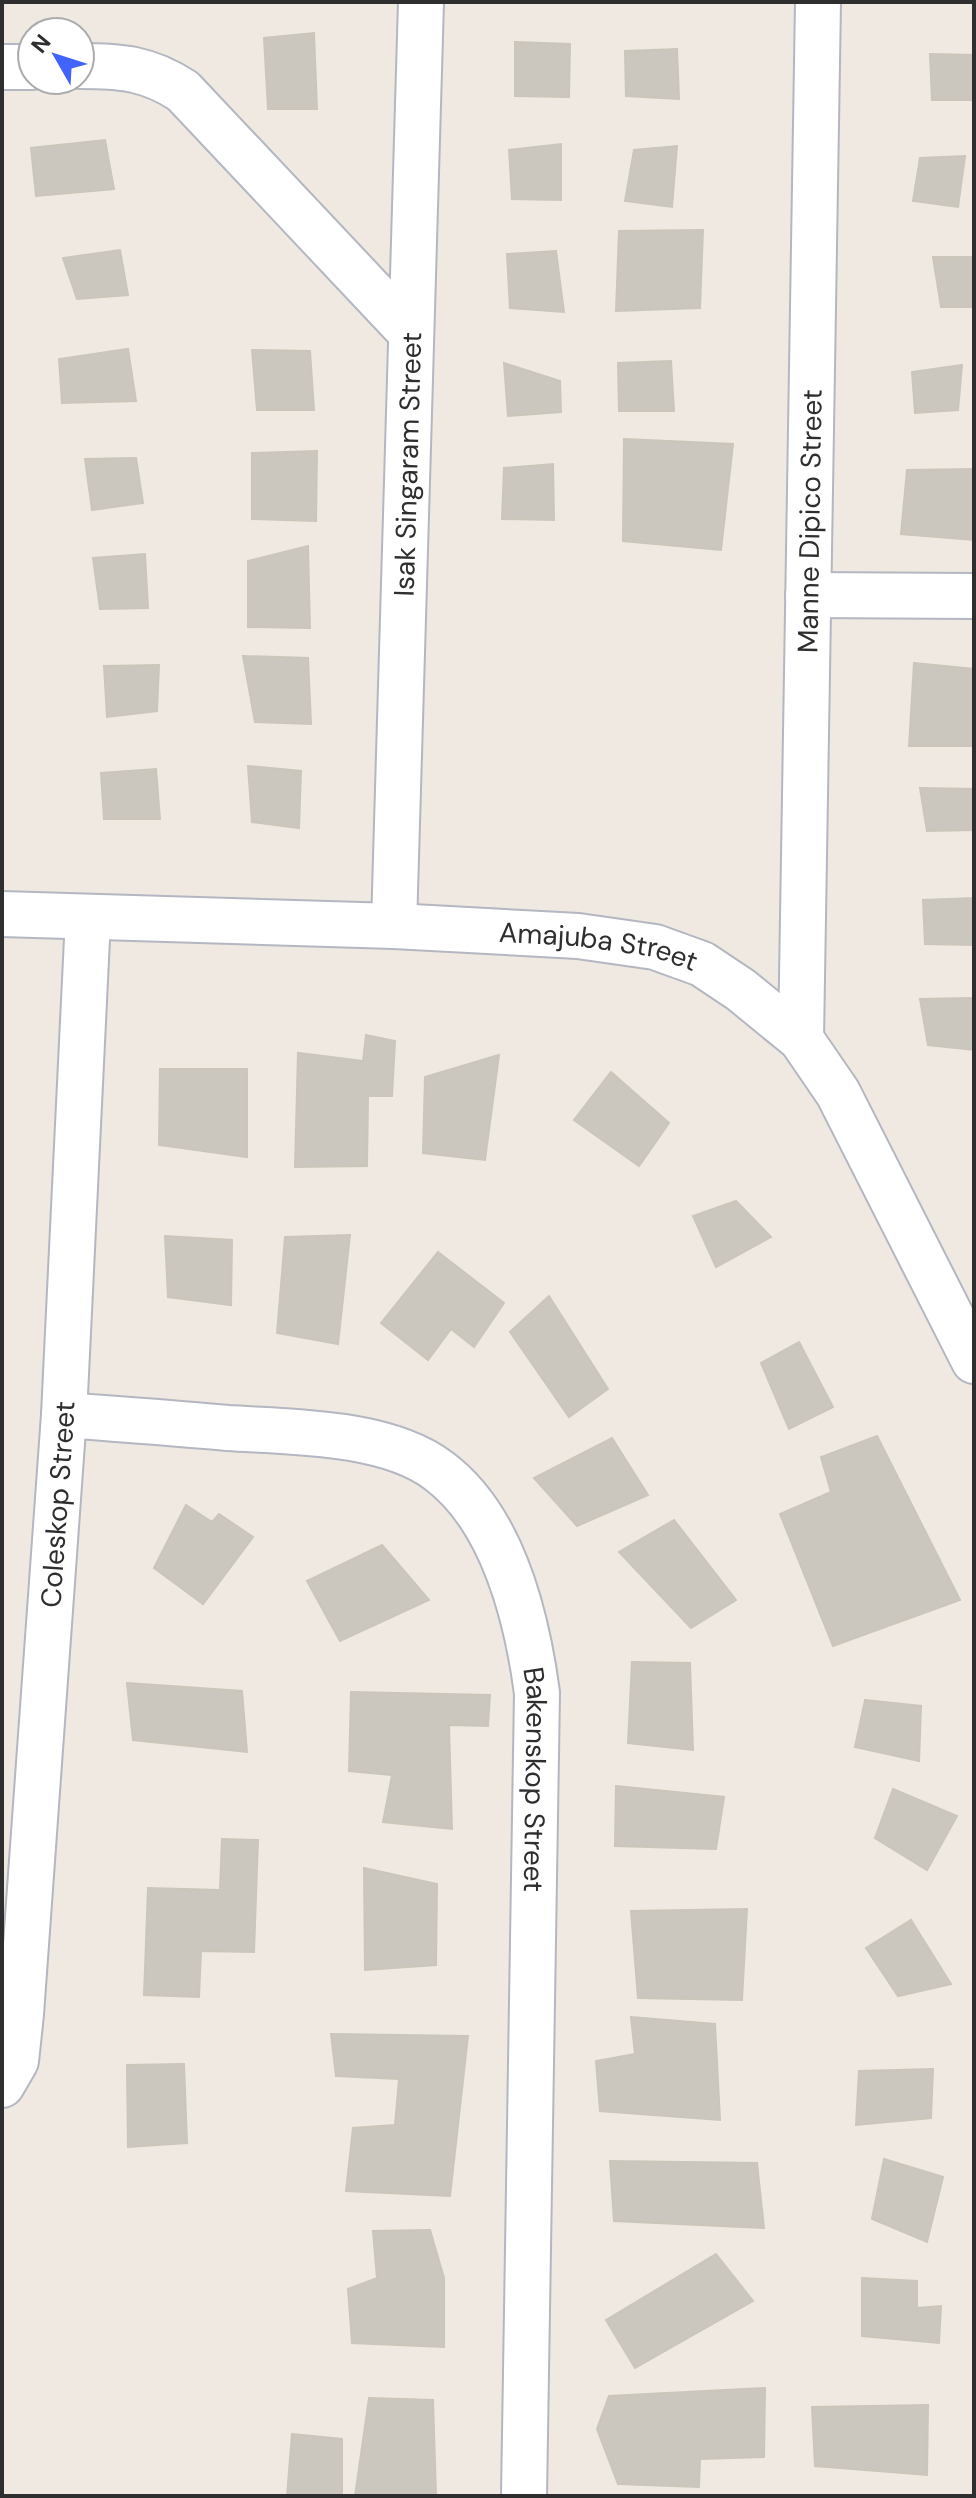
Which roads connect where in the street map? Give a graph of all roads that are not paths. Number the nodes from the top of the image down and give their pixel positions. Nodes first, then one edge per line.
1 (421, 2) edge
2 (818, 2) edge
3 (96, 67) edge
4 (411, 333) junction
5 (808, 595) junction
6 (974, 596) edge
7 (2, 914) edge
8 (88, 918) junction
9 (394, 926) junction
10 (801, 1039) junction
11 (974, 1361) edge
12 (64, 1415) junction
13 (2, 2085) edge
14 (524, 2496) edge

1 - 4 street, Isak Singaram Street
2 - 5 street, Manne Dipico Street
3 - 4 street
4 - 9 street, Isak Singaram Street
5 - 6 street
5 - 10 street, Manne Dipico Street
7 - 8 street, Amajuba Street
8 - 9 street, Amajuba Street
8 - 12 street, Coleskop Street
9 - 10 street, Amajuba Street
10 - 11 street, Amajuba Street
12 - 13 street, Coleskop Street
12 - 14 street, Bakenskop Street

